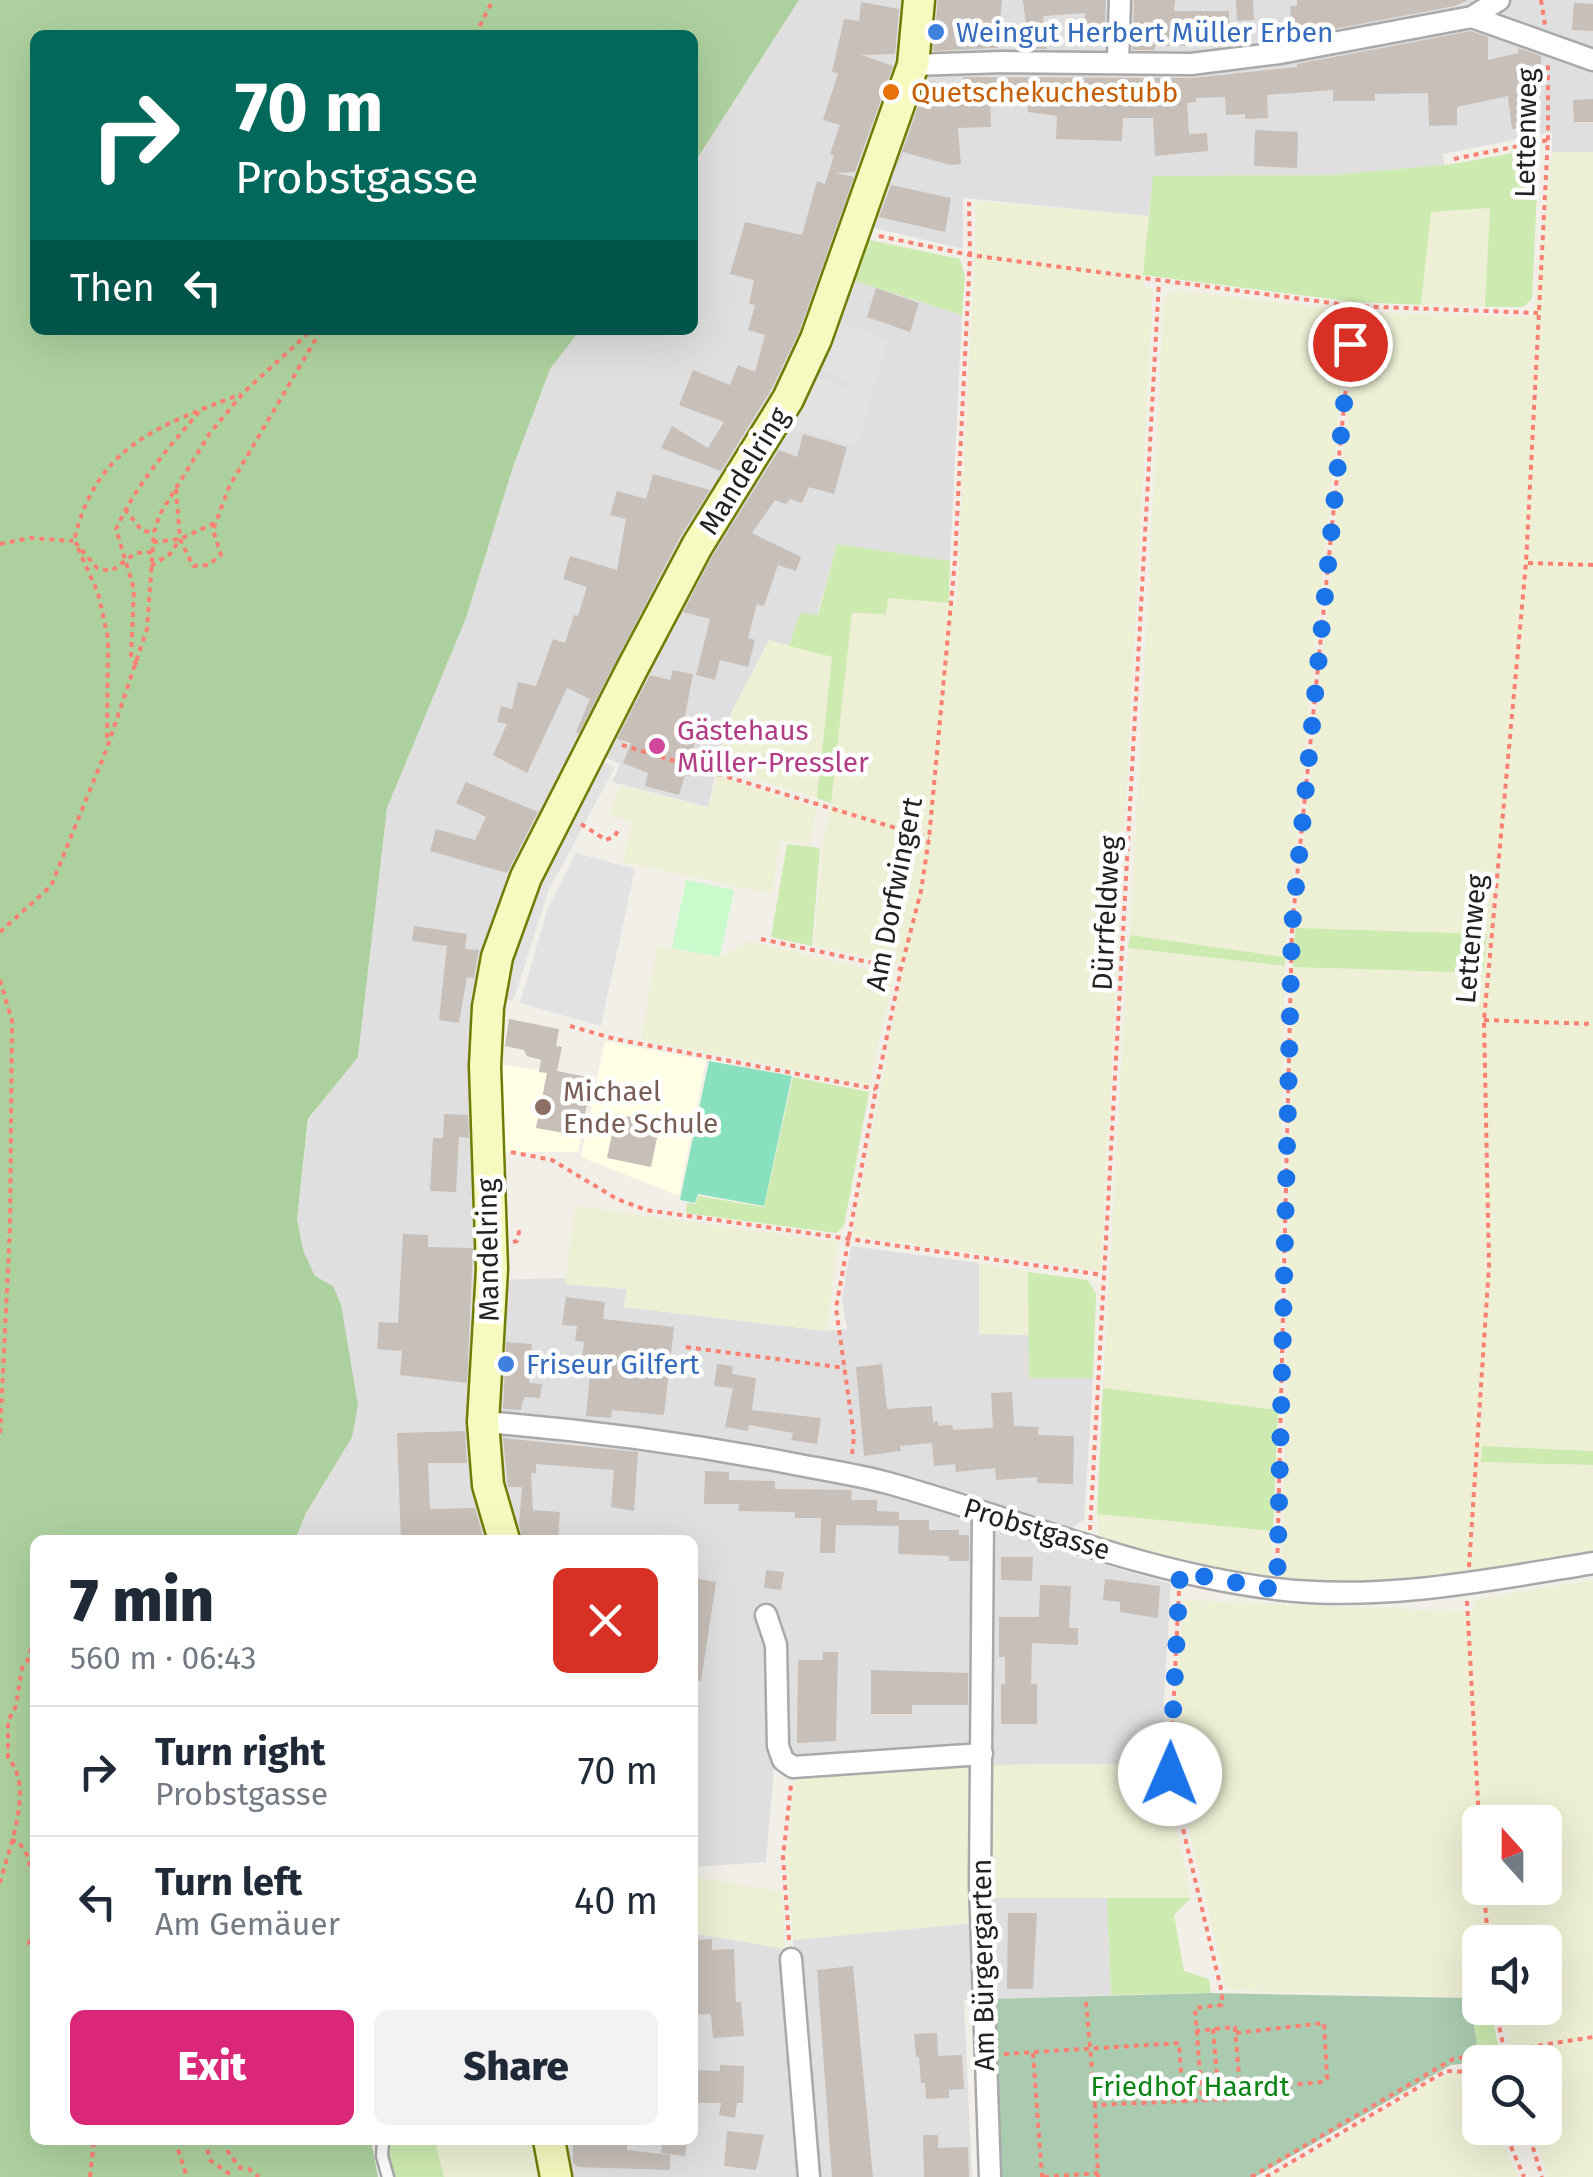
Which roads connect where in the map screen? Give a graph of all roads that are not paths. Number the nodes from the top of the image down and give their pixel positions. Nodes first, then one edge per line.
1 (919, 0) edge
2 (1120, 0) edge
3 (1499, 0) edge
4 (1472, 17) junction
5 (1593, 60) edge
6 (1118, 62) junction
7 (913, 65) junction
8 (484, 1422) junction
9 (984, 1514) junction
10 (503, 1535) edge
11 (1593, 1563) edge
12 (766, 1615) dead end
13 (982, 1754) junction
14 (791, 1959) road end
15 (383, 2145) edge
16 (550, 2145) edge
17 (388, 2177) edge
18 (556, 2177) edge
19 (809, 2177) edge
20 (990, 2177) edge

1 - 7 street, Mandelring
2 - 6 street
3 - 4 street
4 - 5 street
4 - 6 street
6 - 7 street
7 - 8 street, Mandelring
8 - 9 street, Probstgasse
8 - 10 street, Mandelring
9 - 11 street, Probstgasse
9 - 13 street, Am Bürgergarten
12 - 13 street
13 - 20 street, Am Bürgergarten
14 - 19 street
15 - 17 lane
16 - 18 street

